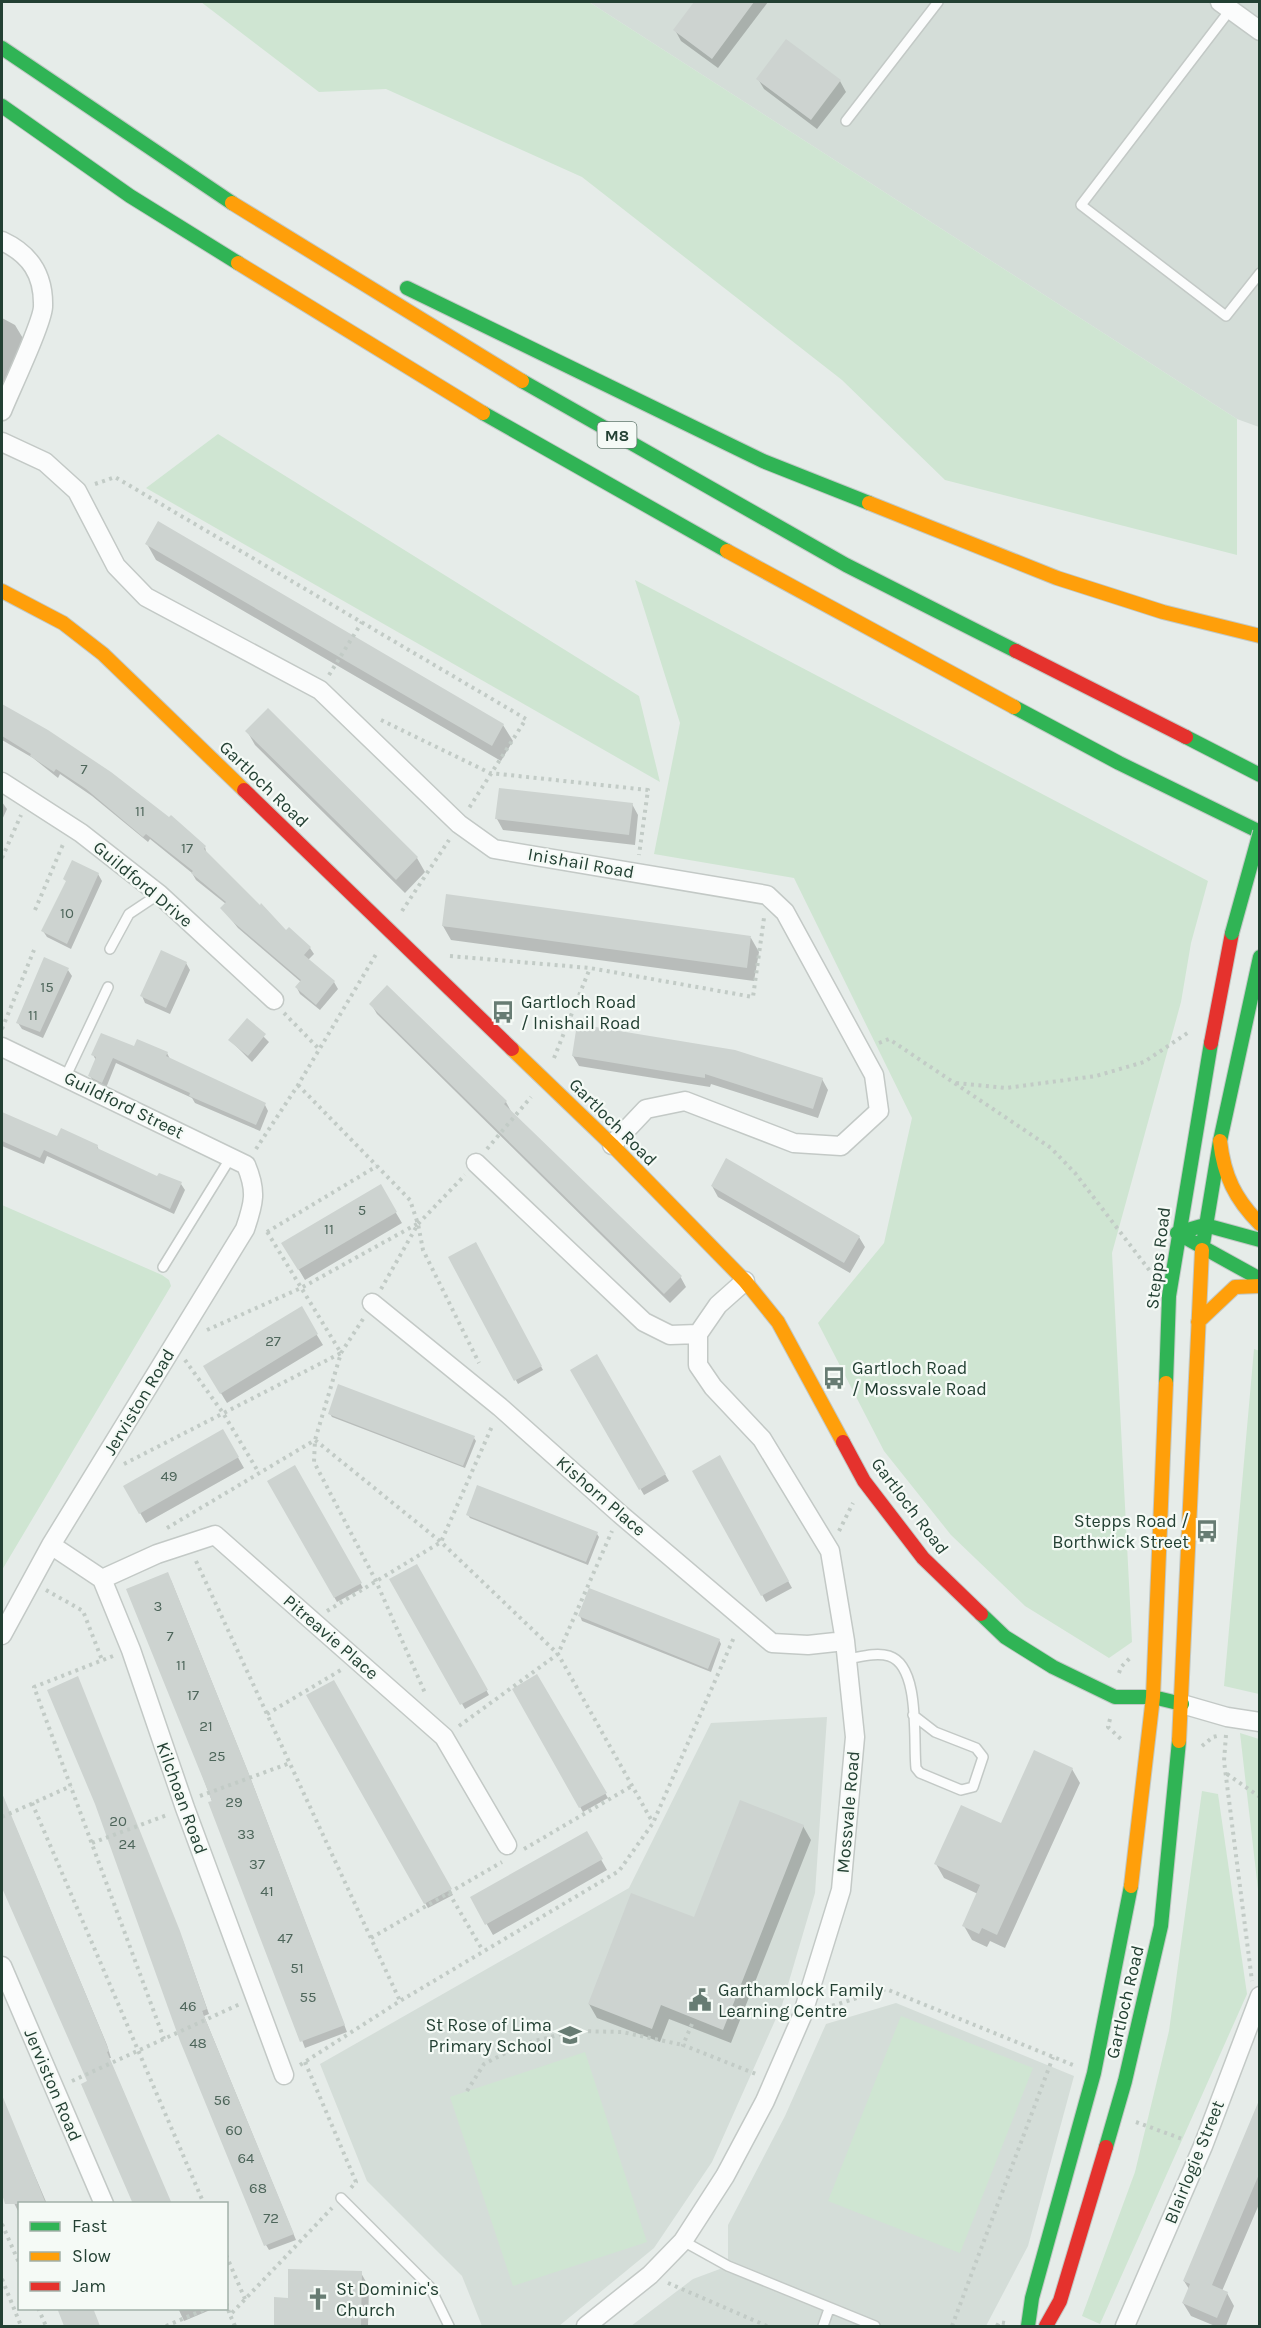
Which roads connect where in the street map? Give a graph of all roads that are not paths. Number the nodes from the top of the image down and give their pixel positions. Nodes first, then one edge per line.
1 (938, 2) edge
2 (1225, 6) edge
3 (1260, 31) edge
4 (2, 48) edge
5 (2, 106) edge
6 (846, 121) dead end
7 (233, 204) junction
8 (2, 241) edge
9 (360, 265) dead end
10 (1260, 273) edge
11 (391, 280) dead end
12 (2, 411) edge
13 (2, 442) edge
14 (2, 591) edge
15 (1220, 626) junction
16 (1260, 626) edge
17 (1260, 636) edge
18 (1119, 763) junction
19 (1260, 775) edge
20 (2, 782) edge
21 (1219, 827) dead end
22 (1260, 832) edge
23 (1239, 840) dead end
24 (1260, 853) edge
25 (159, 894) junction
26 (110, 949) dead end
27 (1260, 957) edge
28 (108, 987) dead end
29 (273, 1000) road end
30 (2, 1047) edge
31 (66, 1076) junction
32 (1220, 1141) junction
33 (612, 1145) junction
34 (238, 1161) junction
35 (476, 1163) road end
36 (1260, 1224) edge
37 (1204, 1225) junction
38 (1177, 1233) junction
39 (1260, 1240) edge
40 (1202, 1248) junction
41 (163, 1268) dead end
42 (1260, 1279) edge
43 (745, 1281) junction
44 (1260, 1286) edge
45 (372, 1303) road end
46 (1198, 1322) junction
47 (698, 1334) junction
48 (51, 1545) junction
49 (102, 1579) junction
50 (2, 1635) edge
51 (846, 1650) junction
52 (1153, 1697) junction
53 (1182, 1704) junction
54 (913, 1715) junction
55 (1260, 1722) edge
56 (507, 1845) dead end
57 (2, 1966) edge
58 (1258, 2001) edge
59 (284, 2075) road end
60 (341, 2198) road end
61 (103, 2202) edge
62 (683, 2241) junction
63 (829, 2309) junction
64 (449, 2326) edge
65 (586, 2326) edge
66 (823, 2326) edge
67 (875, 2326) edge
68 (1028, 2326) edge
69 (1046, 2326) edge
70 (1125, 2326) edge

1 - 6 lane
2 - 3 street
2 - 10 lane
4 - 7 main road, M8
5 - 18 main road, M8
7 - 9 main road
7 - 19 main road, M8
8 - 12 street
11 - 15 main road
13 - 33 street, Inishail Road
14 - 33 main road, Gartloch Road
15 - 16 main road
15 - 17 main road
18 - 21 main road
18 - 22 main road, M8
20 - 25 street, Guildford Drive
22 - 38 main road, Stepps Road, bridge
23 - 24 main road
25 - 26 lane
25 - 29 street, Guildford Drive
27 - 32 main road
28 - 31 lane
30 - 31 street, Guildford Street
31 - 34 street, Guildford Street
32 - 36 main road
32 - 37 main road
33 - 43 main road, Gartloch Road
34 - 41 lane
34 - 48 street, Jerviston Road
35 - 47 street
37 - 38 main road
37 - 39 main road
37 - 40 main road
38 - 40 main road
38 - 52 main road, Stepps Road
40 - 42 main road
40 - 46 main road
43 - 47 street
43 - 52 main road, Gartloch Road
44 - 46 main road
45 - 51 street, Kishorn Place
46 - 53 main road
47 - 51 street, Mossvale Road
48 - 49 street
48 - 50 street, Jerviston Road
49 - 56 street, Pitreavie Place
49 - 59 street, Kilchoan Road
51 - 54 lane
51 - 62 street, Mossvale Road
52 - 53 main road, Gartloch Road
52 - 68 main road, Gartloch Road
53 - 55 street
53 - 69 main road, Gartloch Road
54 - 54 lane
57 - 61 street, Jerviston Road
58 - 70 street, Blairlogie Street
60 - 64 lane
62 - 63 lane
62 - 65 street, Mossvale Road
63 - 66 lane
63 - 67 lane

